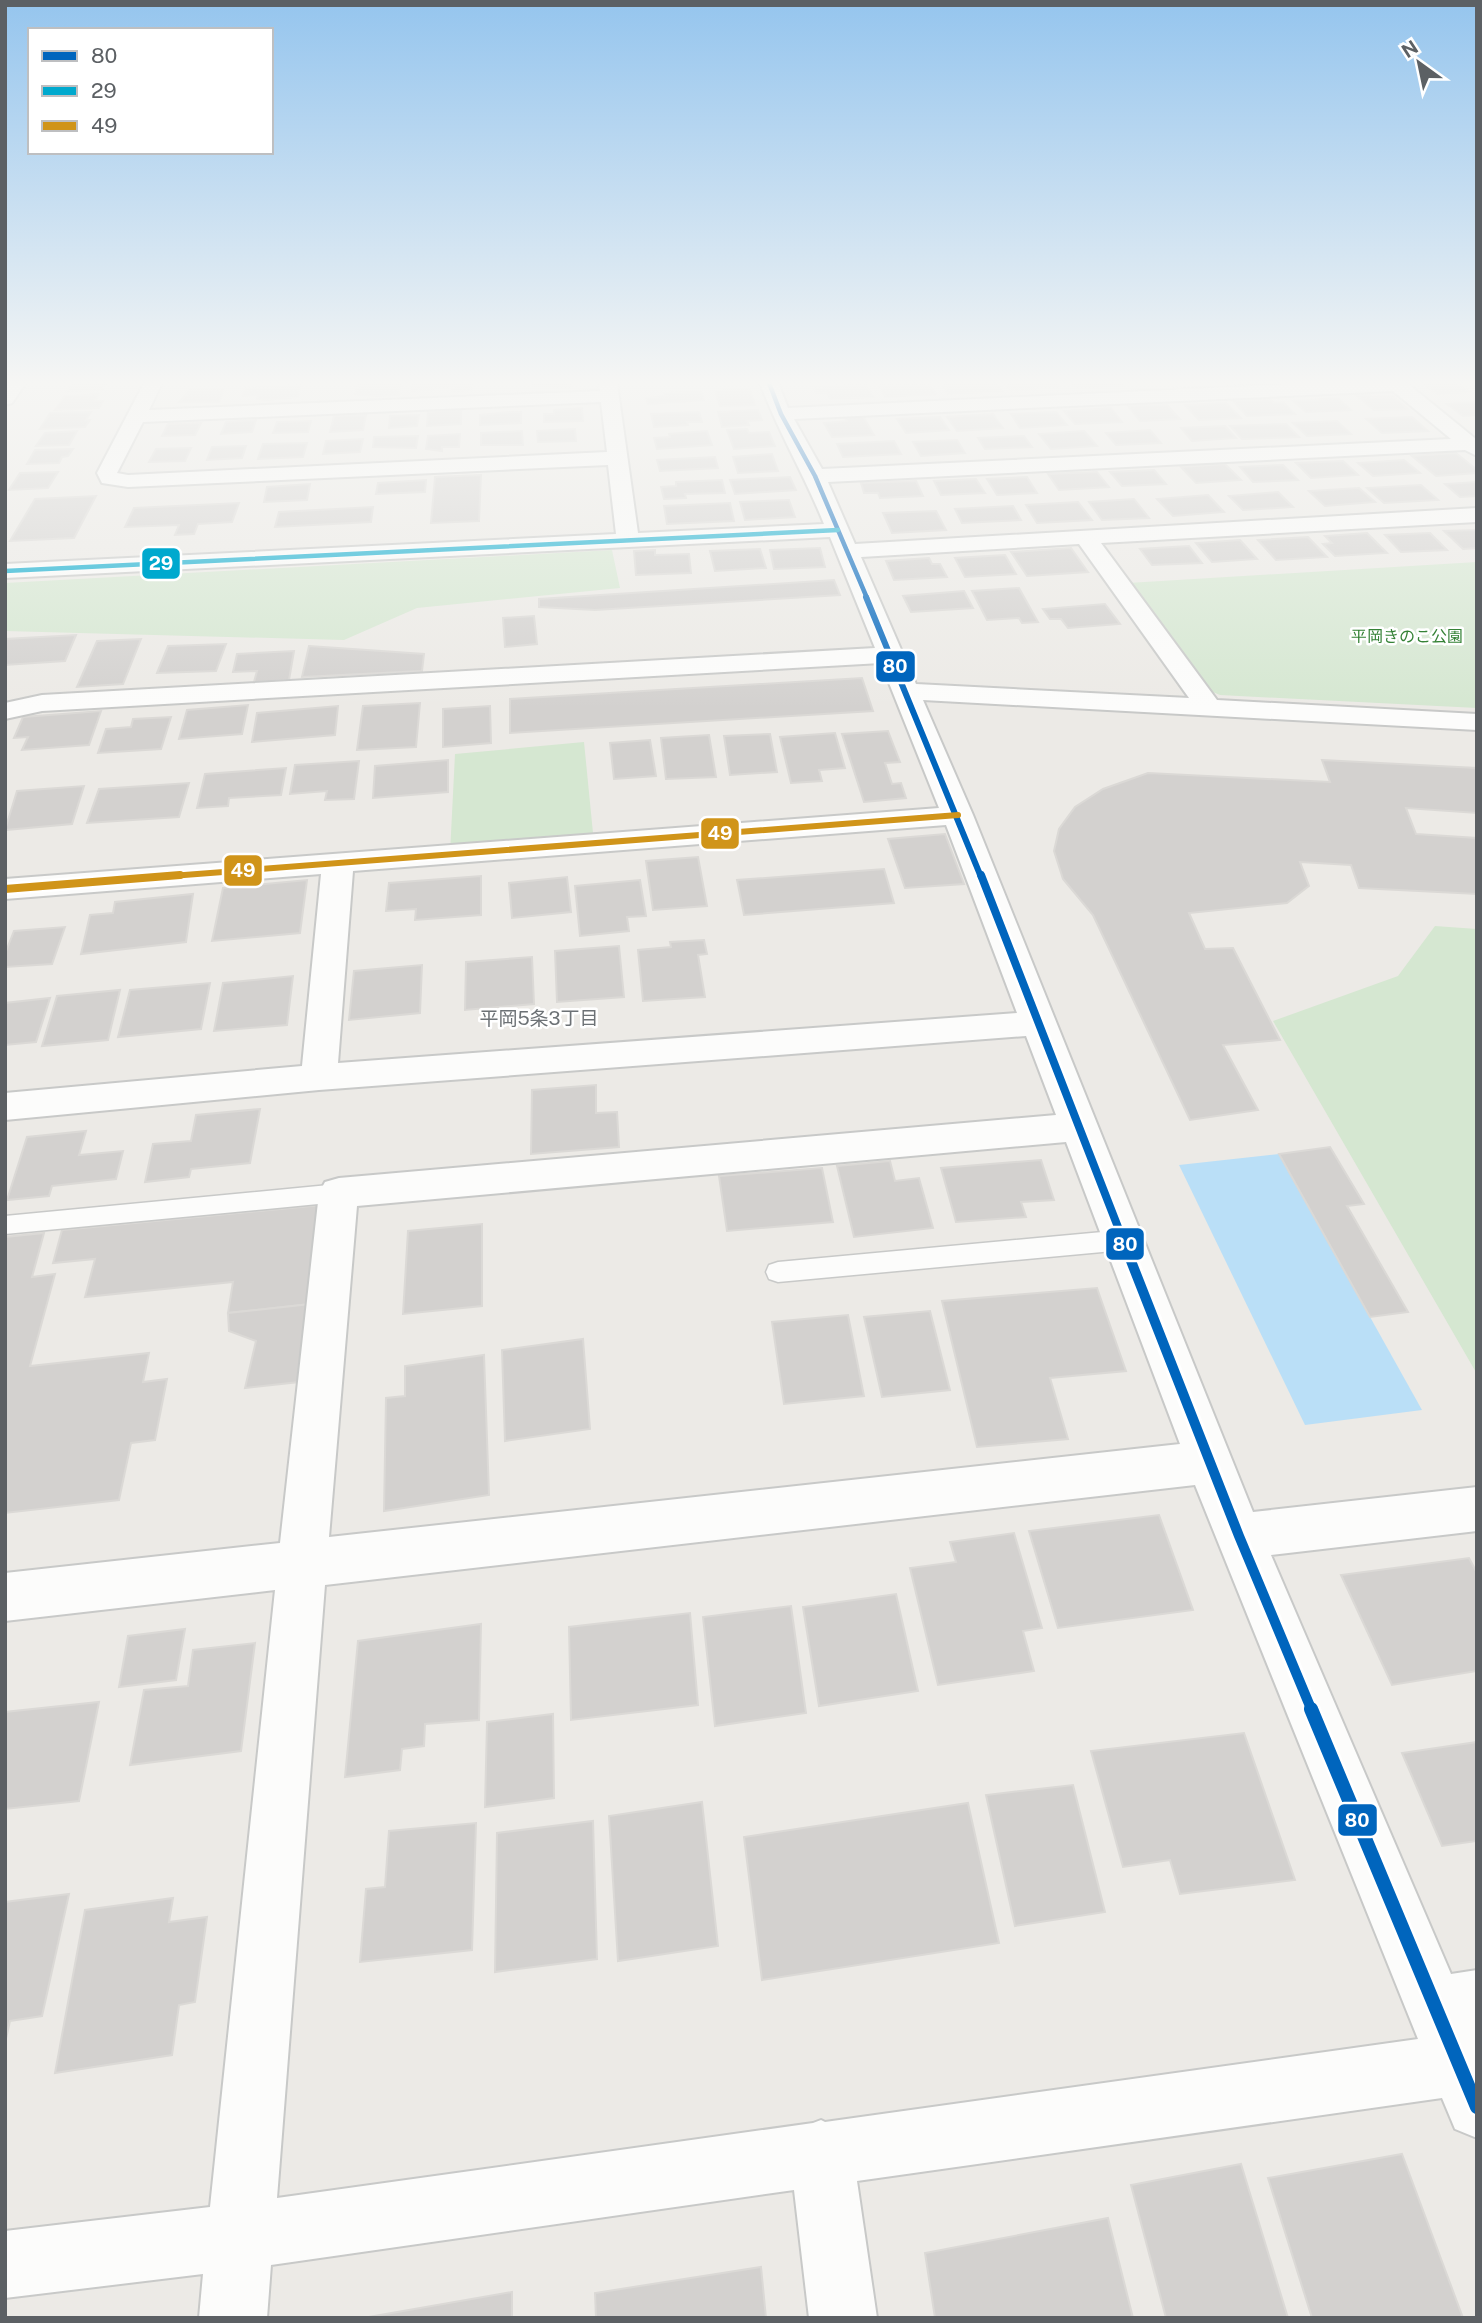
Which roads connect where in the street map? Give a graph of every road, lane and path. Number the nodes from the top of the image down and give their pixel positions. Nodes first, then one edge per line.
1 (623, 491) edge
2 (822, 491) edge
3 (1477, 515) edge
4 (1084, 536) junction
5 (842, 540) junction
6 (628, 541) junction
7 (5, 571) edge
8 (897, 673) junction
9 (1209, 707) junction
10 (5, 711) edge
11 (1477, 722) edge
12 (958, 815) junction
13 (338, 863) junction
14 (5, 889) edge
15 (1038, 1023) junction
16 (318, 1077) junction
17 (5, 1107) edge
18 (1079, 1127) junction
19 (339, 1193) junction
20 (5, 1225) edge
21 (1124, 1240) junction
22 (779, 1272) dead end
23 (1210, 1462) junction
24 (1477, 1509) edge
25 (1239, 1536) junction
26 (302, 1564) junction
27 (5, 1597) edge
28 (1456, 2003) edge
29 (1468, 2085) edge
30 (821, 2152) junction
31 (242, 2236) junction
32 (5, 2265) edge
33 (233, 2318) edge
34 (842, 2318) edge

1 - 6 street
2 - 5 street
3 - 4 street
4 - 5 street
4 - 9 street
5 - 6 street
5 - 8 street
6 - 7 street
8 - 9 street
8 - 10 street
8 - 12 street
9 - 11 street
12 - 13 street
12 - 15 street
13 - 14 street
13 - 16 street
15 - 16 street
15 - 18 street
16 - 17 street
18 - 19 street
18 - 21 street
19 - 20 lane
19 - 26 street
21 - 22 lane
21 - 23 street
23 - 25 street
23 - 26 street
24 - 25 street
25 - 28 street
26 - 27 street
26 - 31 street
28 - 29 street
29 - 30 street
30 - 31 street
30 - 34 street
31 - 32 street
31 - 33 street

